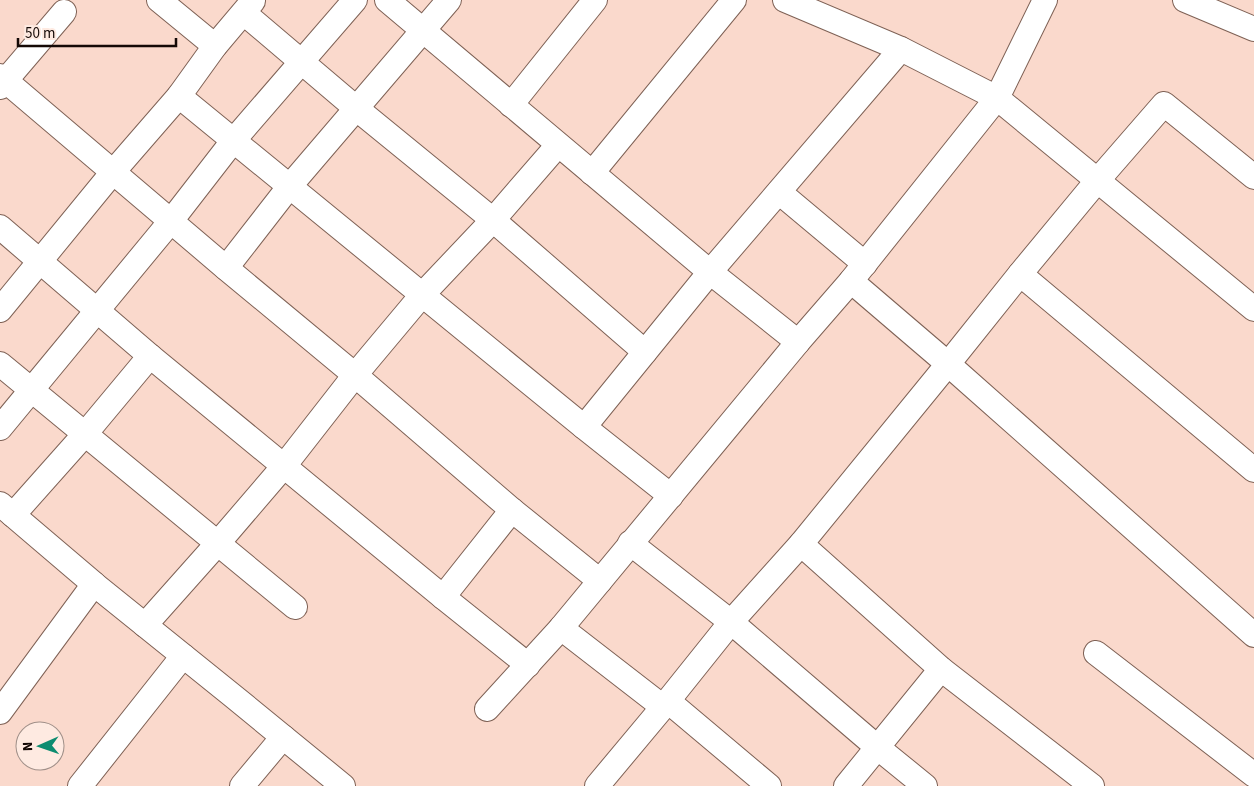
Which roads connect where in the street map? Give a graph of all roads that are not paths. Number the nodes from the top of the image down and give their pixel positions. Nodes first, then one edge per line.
1 (159, 0) edge
2 (355, 0) edge
3 (387, 0) edge
4 (450, 0) edge
5 (596, 0) edge
6 (734, 0) edge
7 (785, 0) edge
8 (1045, 0) edge
9 (1186, 0) edge
10 (249, 6) edge
11 (64, 12) dead end
12 (1254, 29) edge
13 (424, 31) junction
14 (215, 46) junction
15 (900, 49) junction
16 (301, 61) junction
17 (2, 81) edge
18 (179, 96) junction
19 (997, 98) junction
20 (511, 104) junction
21 (357, 109) junction
22 (233, 141) junction
23 (558, 145) junction
24 (113, 172) junction
25 (592, 173) junction
26 (1254, 177) edge
27 (1097, 181) junction
28 (289, 187) junction
29 (779, 192) junction
30 (493, 220) junction
31 (171, 221) junction
32 (0, 227) edge
33 (40, 261) junction
34 (226, 268) junction
35 (710, 272) junction
36 (858, 272) junction
37 (1020, 274) junction
38 (422, 295) junction
39 (1254, 309) edge
40 (0, 310) edge
41 (97, 310) junction
42 (798, 342) junction
43 (646, 352) junction
44 (150, 356) junction
45 (0, 364) edge
46 (948, 364) junction
47 (355, 375) junction
48 (32, 390) junction
49 (584, 427) junction
50 (0, 428) edge
51 (85, 434) junction
52 (284, 466) junction
53 (1254, 470) edge
54 (671, 496) junction
55 (7, 509) edge
56 (512, 510) junction
57 (218, 543) junction
58 (630, 543) junction
59 (801, 544) junction
60 (600, 581) junction
61 (94, 584) junction
62 (443, 597) junction
63 (295, 607) dead end
64 (731, 622) junction
65 (145, 625) junction
66 (561, 628) junction
67 (1254, 635) edge
68 (1096, 653) dead end
69 (183, 656) junction
70 (528, 665) junction
71 (941, 669) junction
72 (666, 704) junction
73 (488, 709) dead end
74 (0, 712) edge
75 (284, 737) junction
76 (877, 747) junction
77 (1254, 776) edge
78 (80, 786) edge
79 (242, 786) edge
80 (343, 786) edge
81 (597, 786) edge
82 (770, 786) edge
83 (846, 786) edge
84 (925, 786) edge
85 (1092, 786) edge

1 - 14 street
2 - 16 street
3 - 13 street
4 - 13 street
5 - 20 street
6 - 25 street
7 - 15 street
8 - 19 street
9 - 12 street
10 - 14 street
10 - 16 street
11 - 17 street
13 - 20 street
13 - 21 street
14 - 18 street
15 - 19 street
15 - 29 street
16 - 21 street
16 - 22 street
17 - 24 street
18 - 22 street
18 - 24 street
19 - 27 street
19 - 36 street
20 - 23 street
21 - 28 street
21 - 30 street
22 - 28 street
22 - 31 street
23 - 25 street
23 - 30 street
24 - 31 street
24 - 33 street
25 - 35 street
26 - 27 street
27 - 37 street
27 - 39 street
28 - 34 street
28 - 38 street
29 - 35 street
29 - 36 street
30 - 38 street
30 - 43 street
31 - 34 street
31 - 41 street
32 - 33 street
33 - 40 street
33 - 41 street
34 - 47 street
35 - 42 street
35 - 43 street
36 - 42 street
36 - 46 street
37 - 46 street
37 - 53 street
38 - 47 street
38 - 49 street
41 - 44 street
41 - 48 street
42 - 54 street
43 - 49 street
44 - 51 street
44 - 52 street
45 - 48 street
46 - 59 street
46 - 67 street
47 - 52 street
47 - 56 street
48 - 50 street
48 - 51 street
49 - 54 street
51 - 55 street
51 - 57 street
52 - 57 street
52 - 62 street
54 - 58 street
55 - 61 street
56 - 60 street
56 - 62 street
57 - 63 street
57 - 65 street
58 - 60 street
58 - 64 street
59 - 64 street
59 - 71 street
60 - 66 street
61 - 65 street
61 - 74 street
62 - 70 street
64 - 72 street
64 - 76 street
65 - 69 street
66 - 70 street
66 - 72 street
68 - 77 street
69 - 75 street
69 - 78 street
70 - 73 street
71 - 76 street
71 - 85 street
72 - 81 street
72 - 82 street
75 - 79 street
75 - 80 street
76 - 83 street
76 - 84 street

